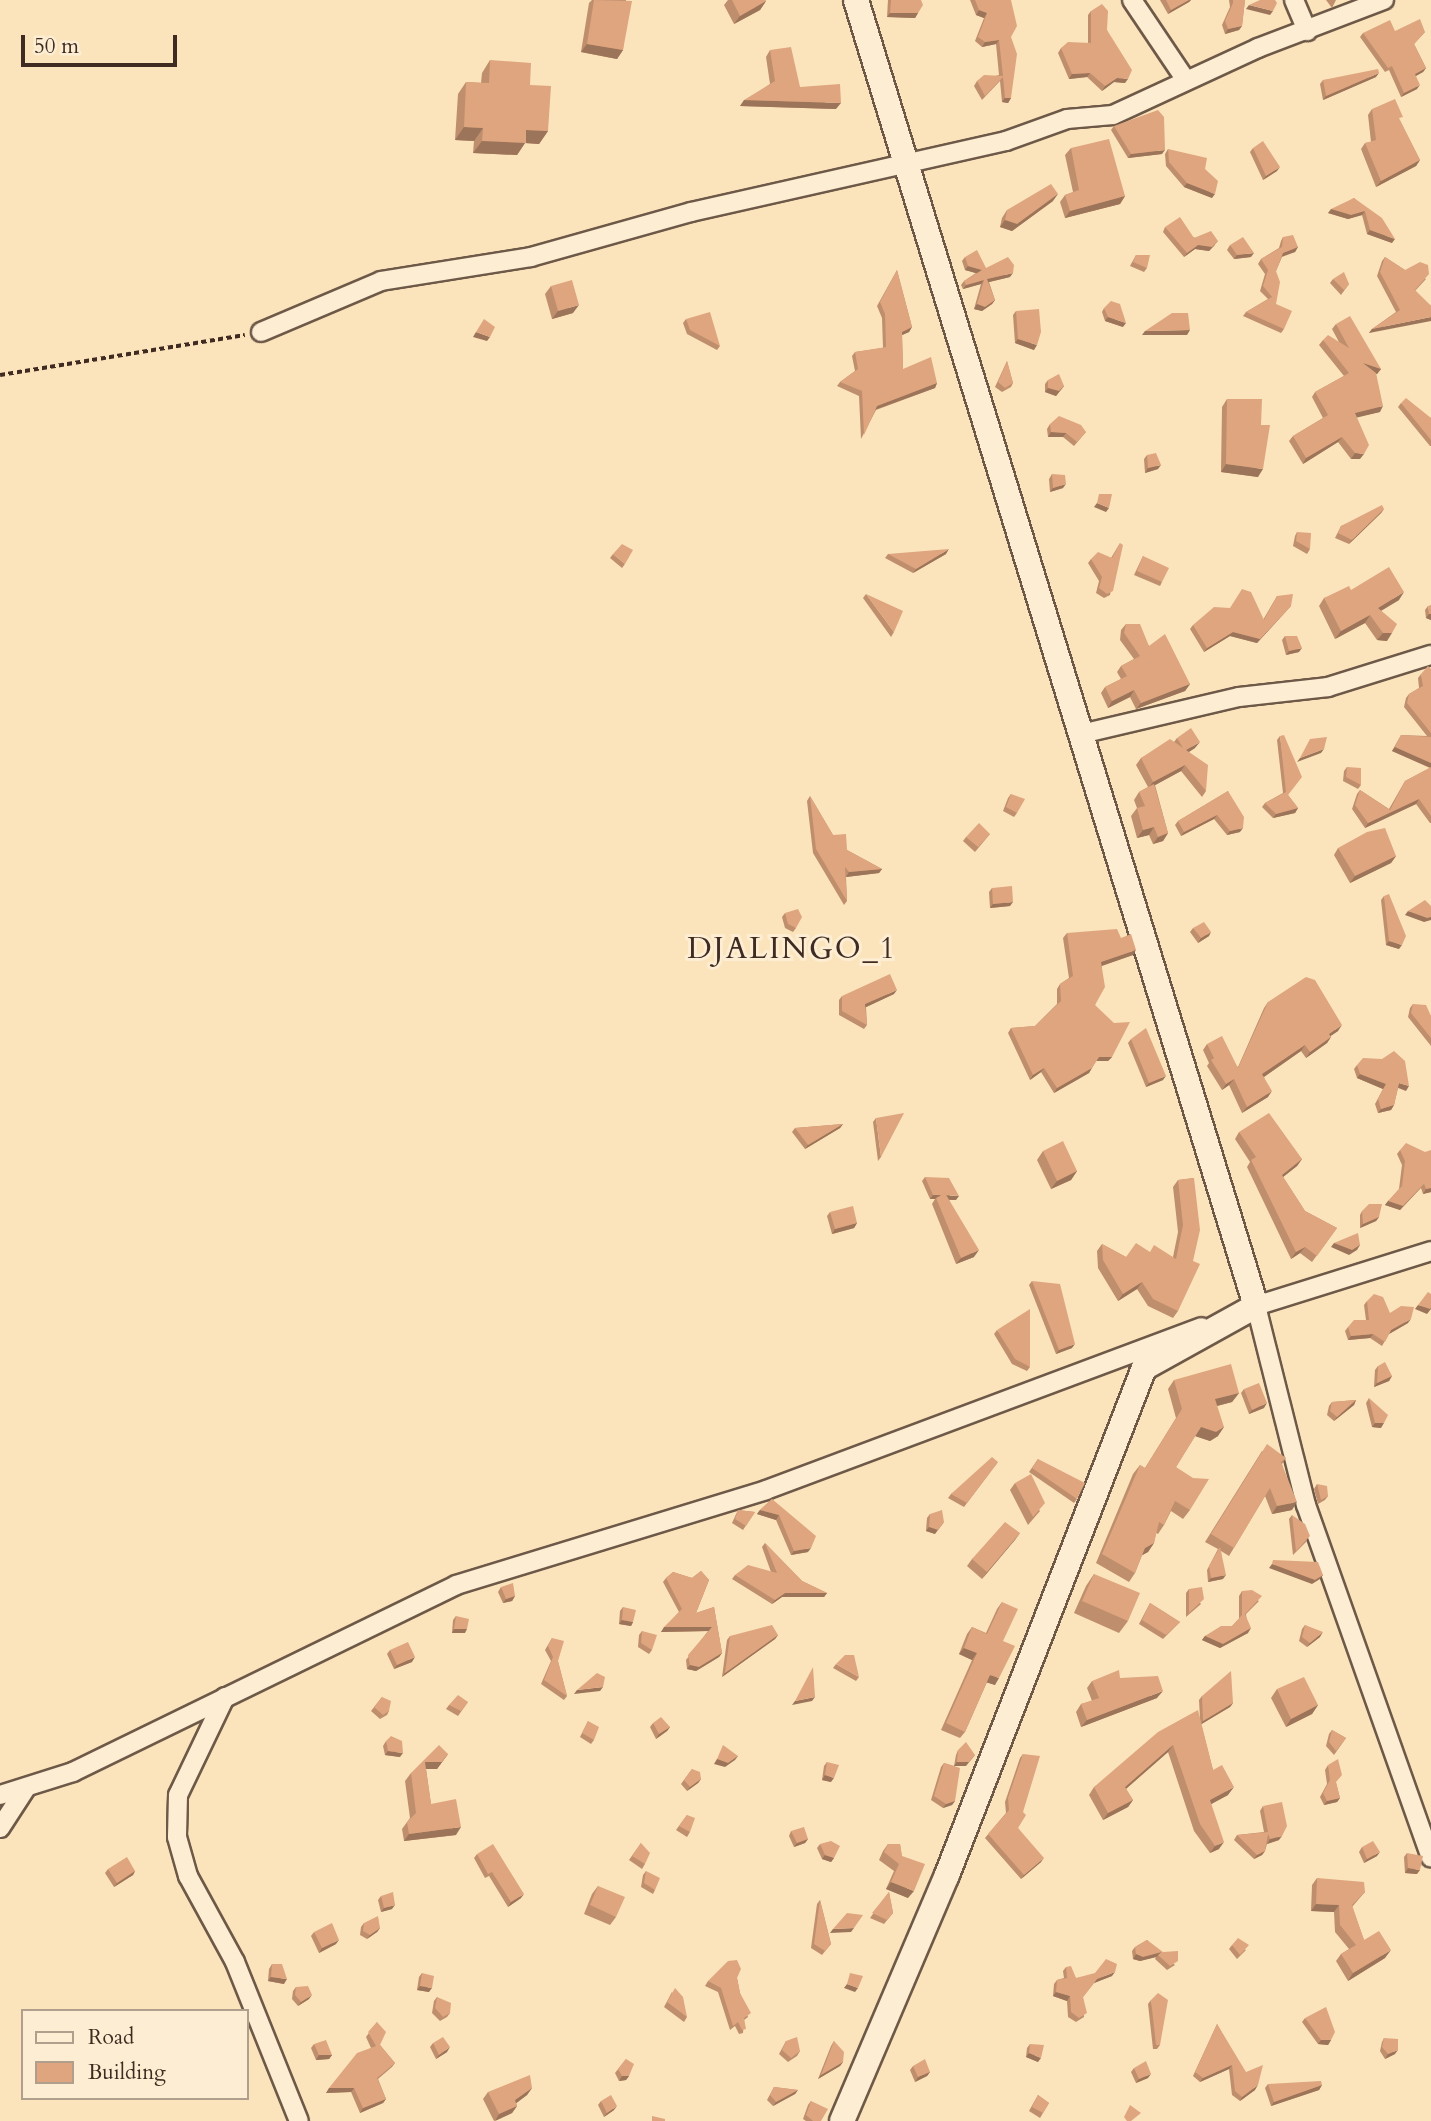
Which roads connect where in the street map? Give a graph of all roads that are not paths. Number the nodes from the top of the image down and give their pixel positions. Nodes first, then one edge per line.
1 (856, 0) edge
2 (1132, 0) edge
3 (1294, 0) edge
4 (1384, 0) edge
5 (1307, 31) junction
6 (1185, 79) junction
7 (907, 163) junction
8 (261, 332) road end
9 (1431, 655) edge
10 (1081, 734) junction
11 (1431, 1251) edge
12 (1255, 1306) junction
13 (225, 1697) junction
14 (26, 1788) junction
15 (0, 1795) edge
16 (0, 1828) edge
17 (1431, 1858) edge
18 (299, 2121) edge
19 (842, 2121) edge

1 - 7 street
2 - 6 street
3 - 5 street
4 - 5 street
5 - 6 street
6 - 7 street
7 - 8 street
7 - 10 street
9 - 10 street
10 - 12 street
11 - 12 street
12 - 13 street
12 - 17 street
12 - 19 street
13 - 14 street
13 - 18 street
14 - 15 street
14 - 16 street

